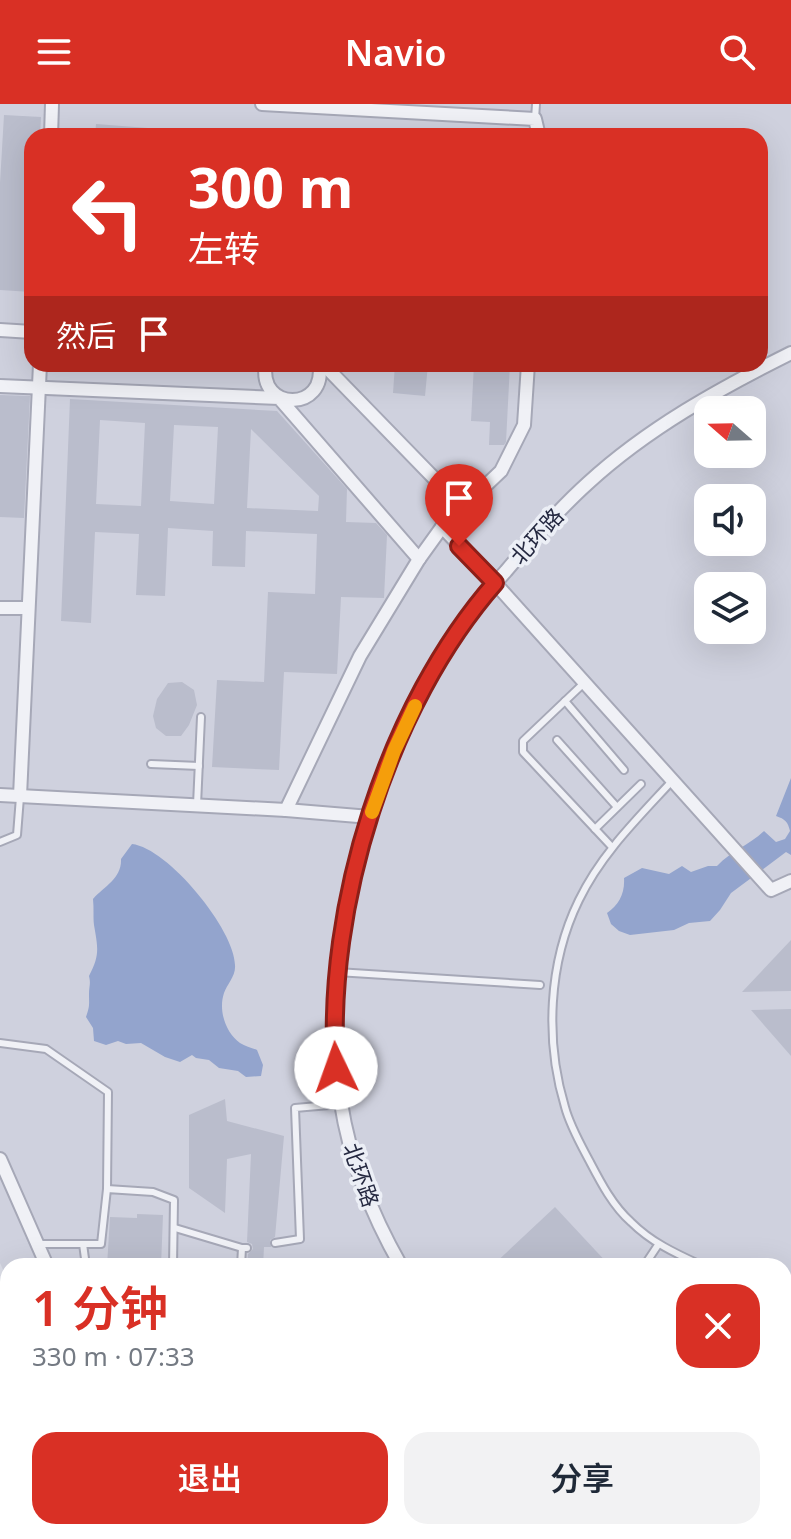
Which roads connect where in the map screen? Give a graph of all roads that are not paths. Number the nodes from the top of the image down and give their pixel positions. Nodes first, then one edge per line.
1 (52, 104) edge
2 (262, 104) edge
3 (536, 104) edge
4 (535, 119) junction
5 (51, 128) edge
6 (537, 128) edge
7 (0, 330) edge
8 (24, 332) edge
9 (791, 353) edge
10 (768, 365) edge
11 (40, 372) edge
12 (265, 372) edge
13 (320, 372) edge
14 (329, 372) edge
15 (527, 372) edge
16 (755, 372) edge
17 (0, 386) edge
18 (39, 387) junction
19 (279, 398) junction
20 (462, 507) junction
21 (442, 527) junction
22 (419, 559) junction
23 (495, 583) junction
24 (0, 608) edge
25 (28, 608) junction
26 (584, 683) junction
27 (565, 701) junction
28 (201, 717) dead end
29 (557, 740) dead end
30 (151, 764) dead end
31 (199, 766) junction
32 (624, 770) dead end
33 (672, 781) junction
34 (641, 784) dead end
35 (0, 795) edge
36 (20, 796) junction
37 (197, 805) junction
38 (617, 807) junction
39 (286, 810) junction
40 (370, 817) junction
41 (595, 829) junction
42 (0, 842) edge
43 (612, 847) junction
44 (791, 881) edge
45 (337, 972) junction
46 (540, 985) dead end
47 (0, 1043) edge
48 (341, 1104) junction
49 (0, 1159) edge
50 (107, 1189) junction
51 (175, 1228) junction
52 (275, 1243) dead end
53 (38, 1244) junction
54 (83, 1244) junction
55 (658, 1245) junction
56 (44, 1258) edge
57 (85, 1258) edge
58 (173, 1258) edge
59 (242, 1258) edge
60 (397, 1258) edge
61 (649, 1258) edge
62 (686, 1258) edge

1 - 5 street
2 - 4 street
3 - 4 lane
4 - 6 street
7 - 8 street
9 - 10 street, 北环路
11 - 18 street
12 - 19 street
13 - 19 street
14 - 20 street
15 - 20 street
16 - 23 street, 北环路
17 - 18 street
18 - 19 street
18 - 25 street
19 - 22 street
20 - 21 street
21 - 22 street
21 - 23 street
22 - 39 street
23 - 26 street
23 - 40 street, 北环路
24 - 25 street
25 - 36 street
26 - 27 lane
26 - 33 street
27 - 32 lane
27 - 41 lane
28 - 31 lane
29 - 38 lane
30 - 31 lane
31 - 37 lane
33 - 43 lane
33 - 44 street
34 - 38 lane
35 - 36 street
36 - 37 street
36 - 42 lane
37 - 39 street
38 - 41 lane
39 - 40 street
40 - 45 street, 北环路
41 - 43 lane
43 - 55 lane
45 - 46 lane
45 - 48 street, 北环路
47 - 50 lane
48 - 52 lane
48 - 60 street, 北环路
49 - 53 street
50 - 51 lane
50 - 54 lane
51 - 58 lane
51 - 59 lane
53 - 54 lane
53 - 56 street
54 - 57 lane
55 - 61 lane
55 - 62 lane

